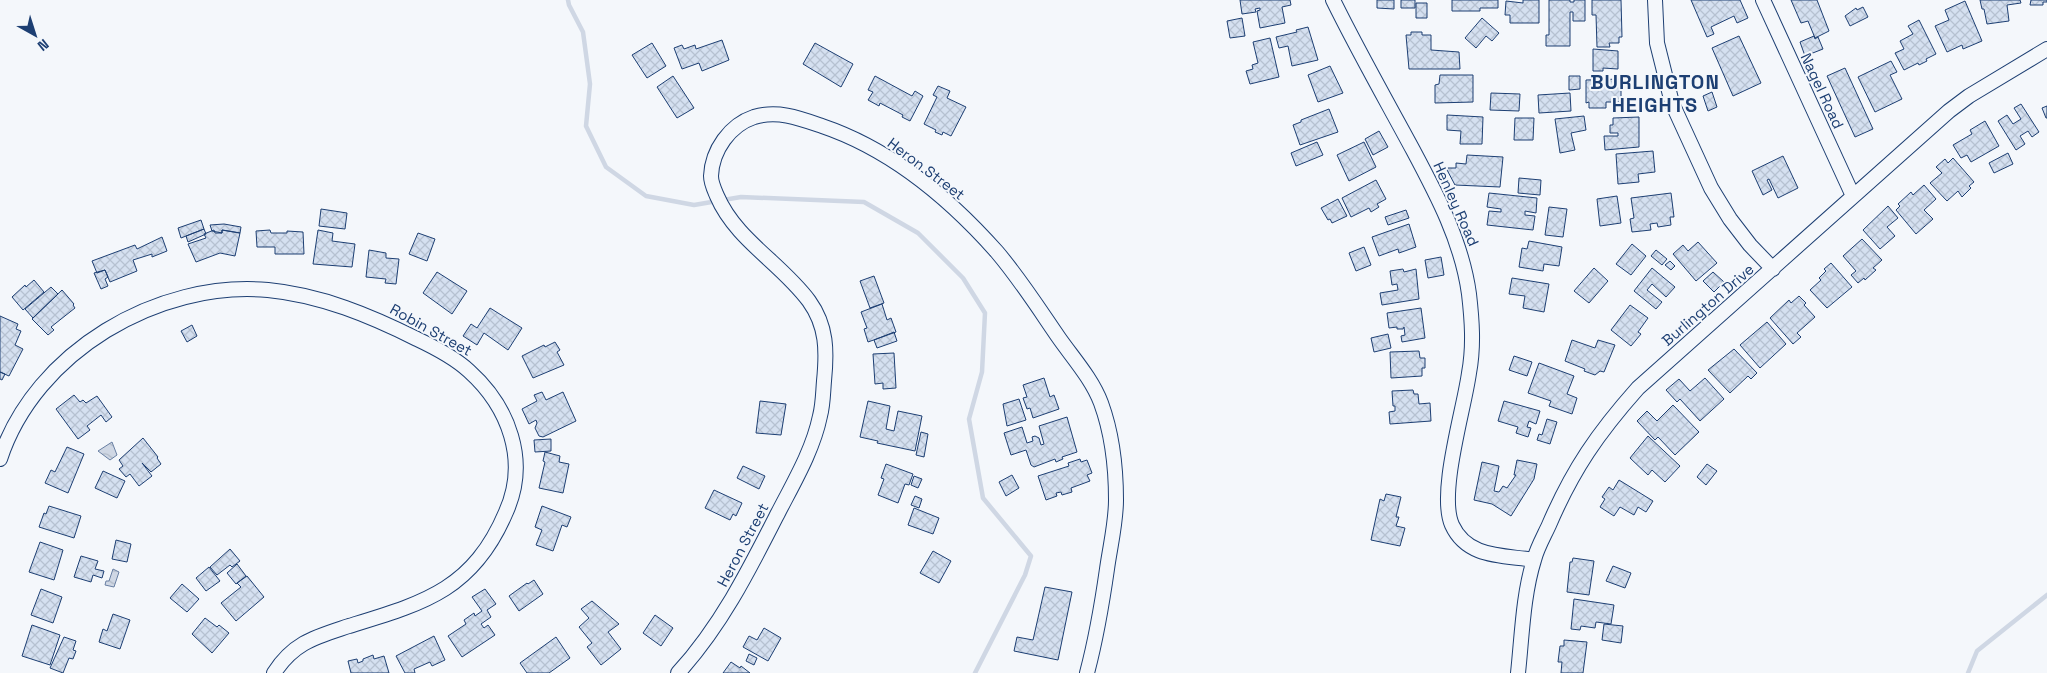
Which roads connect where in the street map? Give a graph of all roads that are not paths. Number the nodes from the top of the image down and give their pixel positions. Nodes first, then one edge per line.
1 (1333, 0) edge
2 (1655, 0) edge
3 (1763, 0) edge
4 (2047, 49) edge
5 (1853, 196) junction
6 (1773, 269) junction
7 (0, 459) edge
8 (1534, 560) junction
9 (274, 673) edge
10 (678, 673) edge
11 (1087, 673) edge
12 (1518, 673) edge

1 - 8 street, Henley Road
2 - 6 street
3 - 5 street, Nagel Road
4 - 5 street, Burlington Drive
5 - 6 street, Burlington Drive
6 - 8 street, Burlington Drive
7 - 9 street, Robin Street
8 - 12 street, Burlington Drive
10 - 11 street, Heron Street

